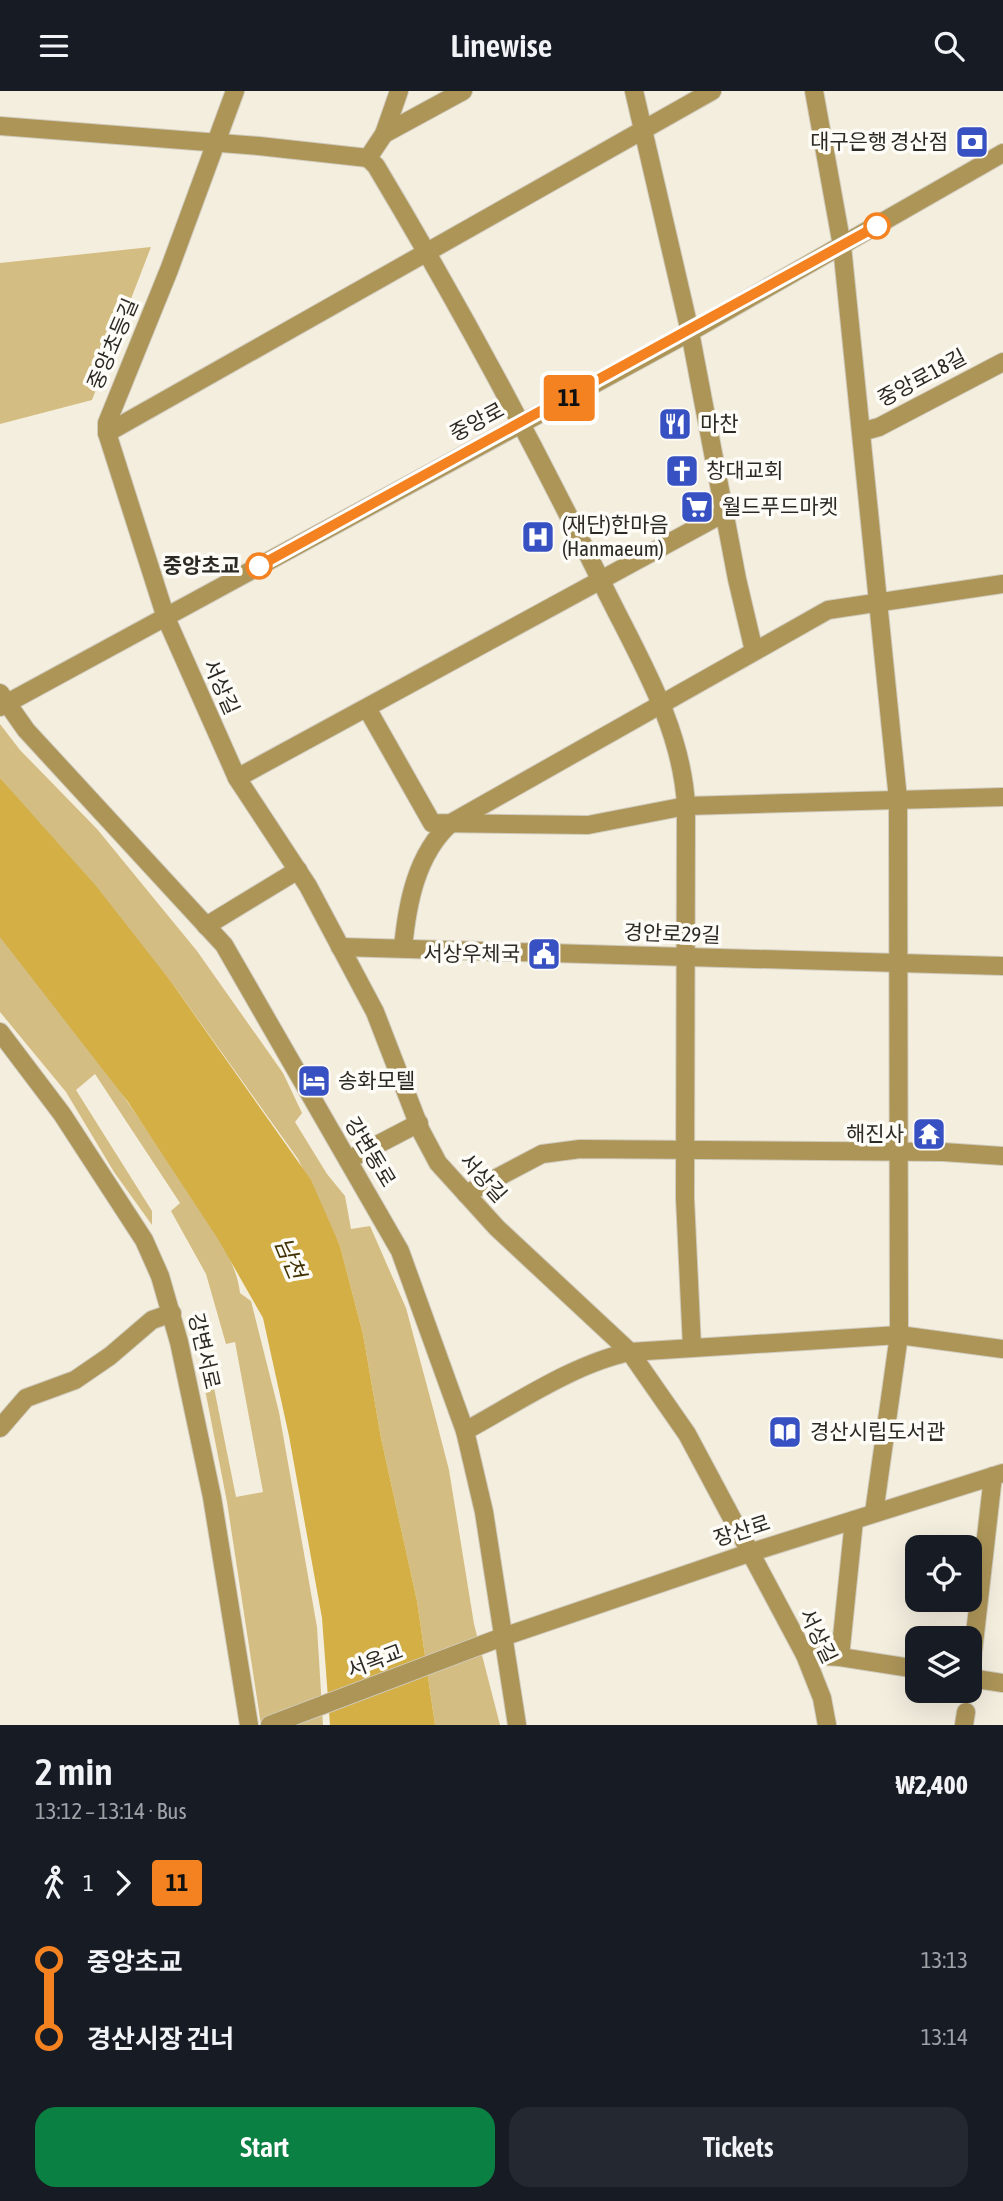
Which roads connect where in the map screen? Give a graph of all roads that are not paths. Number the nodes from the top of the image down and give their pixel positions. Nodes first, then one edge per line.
1 (234, 91) edge
2 (399, 91) edge
3 (463, 91) edge
4 (634, 91) edge
5 (712, 91) edge
6 (814, 91) edge
7 (0, 126) edge
8 (644, 130) junction
9 (384, 134) junction
10 (216, 142) junction
11 (1003, 154) edge
12 (368, 158) junction
13 (842, 246) junction
14 (428, 253) junction
15 (690, 332) junction
16 (1003, 362) edge
17 (523, 423) junction
18 (861, 432) junction
19 (107, 433) junction
20 (724, 513) junction
21 (600, 580) junction
22 (1003, 584) edge
23 (878, 601) junction
24 (166, 618) junction
25 (754, 651) junction
26 (2, 701) edge
27 (661, 704) junction
28 (368, 710) junction
29 (237, 778) junction
30 (1003, 797) edge
31 (898, 799) junction
32 (686, 806) junction
33 (451, 823) junction
34 (298, 870) junction
35 (206, 926) junction
36 (340, 947) junction
37 (403, 949) junction
38 (684, 956) junction
39 (898, 964) junction
40 (1003, 966) edge
41 (0, 1032) edge
42 (419, 1123) junction
43 (685, 1150) junction
44 (898, 1152) junction
45 (1003, 1156) edge
46 (348, 1160) junction
47 (466, 1194) junction
48 (172, 1313) junction
49 (899, 1335) junction
50 (692, 1347) junction
51 (1003, 1349) edge
52 (630, 1352) junction
53 (0, 1428) edge
54 (465, 1431) junction
55 (998, 1474) edge
56 (874, 1513) junction
57 (854, 1520) junction
58 (749, 1553) junction
59 (977, 1626) edge
60 (501, 1637) junction
61 (805, 1655) junction
62 (840, 1657) junction
63 (905, 1667) edge
64 (982, 1680) edge
65 (1003, 1683) edge
66 (249, 1725) edge
67 (270, 1725) edge
68 (517, 1725) edge
69 (827, 1725) edge

1 - 10 street, 중앙초등길
2 - 9 street
3 - 9 street
4 - 8 street
5 - 8 street
6 - 13 street
7 - 10 street
8 - 14 street
8 - 15 street
9 - 12 street
10 - 12 street
10 - 19 street, 중앙초등길
11 - 13 street, 중앙로
12 - 14 street
13 - 15 street, 중앙로
13 - 18 street
14 - 17 street
14 - 19 street
15 - 17 street, 중앙로
15 - 20 street
16 - 18 street, 중앙로18길
17 - 21 street
17 - 24 street, 중앙로
18 - 23 street
19 - 24 street
20 - 21 street
20 - 25 street
21 - 27 street
21 - 28 street
22 - 23 street
23 - 25 street
23 - 31 street
24 - 26 street, 중앙로
24 - 29 street, 서상길
25 - 27 street
26 - 35 street, 강변동로
27 - 32 street
27 - 33 street
28 - 29 street
28 - 33 street
29 - 34 street, 서상길
30 - 31 street
31 - 32 street
31 - 39 street
32 - 33 street
32 - 38 street
33 - 37 street
34 - 35 street
34 - 36 street, 서상길
35 - 46 street, 강변동로
36 - 37 street, 경안로29길
36 - 42 street, 서상길
37 - 38 street, 경안로29길
38 - 39 street, 경안로29길
38 - 43 street
39 - 40 street, 경안로29길
39 - 44 street
41 - 48 street, 강변서로
42 - 46 street
42 - 47 street, 서상길
43 - 44 street
43 - 47 street
43 - 50 street
44 - 45 street
44 - 49 street
46 - 54 street, 강변동로
47 - 52 street, 서상길
48 - 53 street
48 - 66 street, 강변서로
49 - 50 street
49 - 51 street
49 - 56 street
50 - 52 street
52 - 54 street
52 - 58 street, 서상길
54 - 60 street, 강변동로
55 - 56 street, 장산로
55 - 59 street
56 - 57 street, 장산로
57 - 58 street, 장산로
57 - 62 street
58 - 60 street, 장산로
58 - 61 street, 서상길
60 - 67 street, 서옥교
60 - 68 street, 강변동로
61 - 62 street
61 - 69 street, 서상길
62 - 63 street
64 - 65 street

